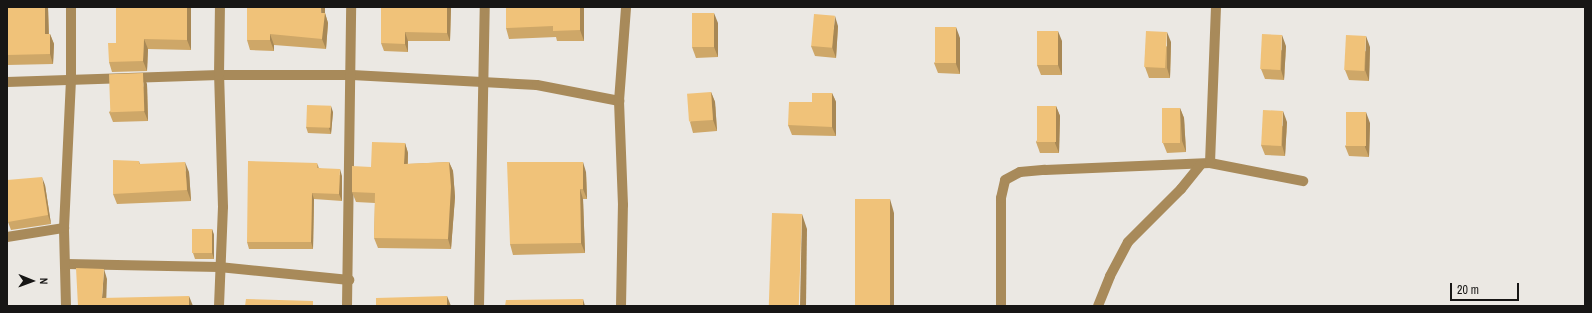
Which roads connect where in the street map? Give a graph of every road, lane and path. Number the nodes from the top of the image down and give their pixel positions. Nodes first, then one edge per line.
1 (71, 7) edge
2 (220, 7) edge
3 (351, 7) edge
4 (485, 7) edge
5 (626, 7) edge
6 (1216, 7) edge
7 (219, 75) junction
8 (352, 75) junction
9 (71, 78) junction
10 (7, 82) edge
11 (485, 82) junction
12 (619, 101) junction
13 (1205, 164) junction
14 (1303, 181) dead end
15 (64, 228) junction
16 (7, 237) edge
17 (66, 264) junction
18 (219, 268) junction
19 (349, 280) junction
20 (66, 306) edge
21 (219, 306) edge
22 (347, 306) edge
23 (479, 306) edge
24 (621, 306) edge
25 (1001, 306) edge
26 (1098, 306) edge

1 - 9 street
2 - 7 street
3 - 8 street
4 - 11 street
5 - 12 street
6 - 13 street
7 - 8 street
7 - 9 street
7 - 18 street
8 - 11 street
8 - 19 street
9 - 10 street
9 - 15 street
11 - 12 street
11 - 23 street
12 - 24 street
13 - 14 street
13 - 25 street
13 - 26 street
15 - 16 street
15 - 17 street
17 - 18 street
17 - 20 street
18 - 19 street
18 - 21 street
19 - 22 street

